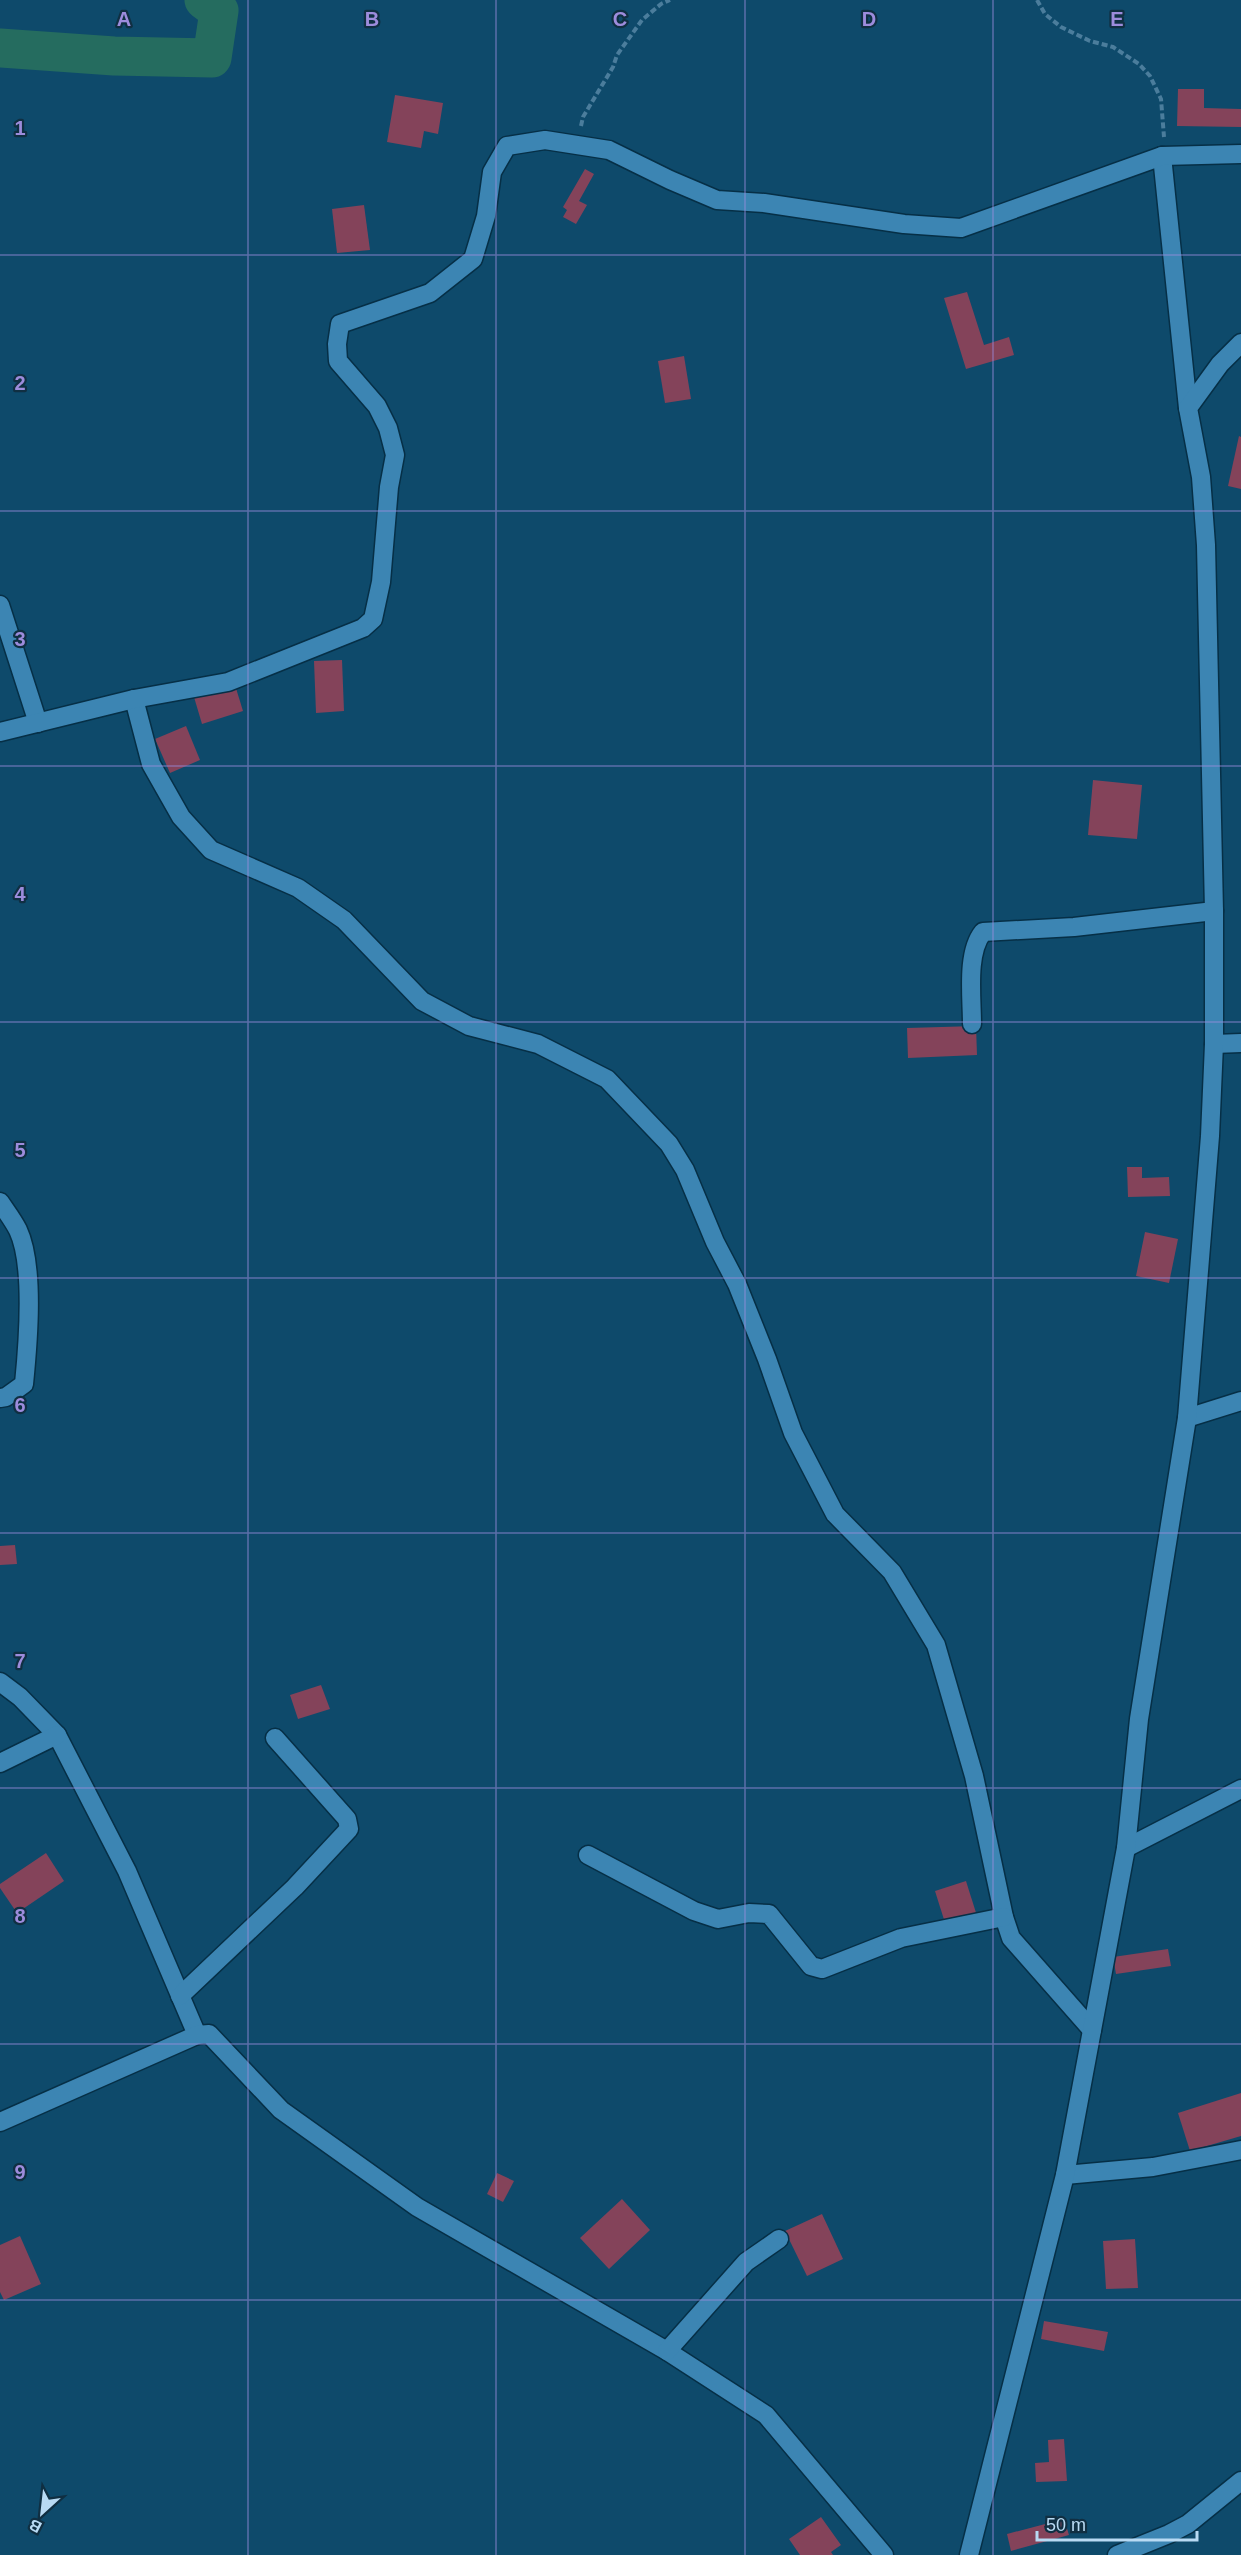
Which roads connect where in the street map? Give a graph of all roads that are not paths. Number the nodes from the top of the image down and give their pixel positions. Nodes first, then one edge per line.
1 (1241, 154) edge
2 (1162, 156) junction
3 (1238, 349) edge
4 (1188, 408) junction
5 (0, 605) edge
6 (134, 699) junction
7 (38, 723) junction
8 (0, 732) edge
9 (1214, 911) junction
10 (972, 1024) dead end
11 (1241, 1043) edge
12 (1214, 1044) junction
13 (0, 1202) edge
14 (0, 1398) edge
15 (1241, 1401) edge
16 (1186, 1418) junction
17 (0, 1682) edge
18 (57, 1735) junction
19 (274, 1738) dead end
20 (0, 1763) edge
21 (1241, 1789) edge
22 (1126, 1848) junction
23 (588, 1855) dead end
24 (1004, 1917) junction
25 (180, 1996) junction
26 (1092, 2030) junction
27 (197, 2035) junction
28 (0, 2121) edge
29 (1241, 2150) edge
30 (1065, 2175) junction
31 (779, 2239) dead end
32 (667, 2350) junction
33 (1241, 2481) edge
34 (884, 2555) edge
35 (970, 2555) edge
36 (1117, 2555) edge

1 - 2 street
2 - 4 street
2 - 6 street
3 - 4 street
4 - 9 street
5 - 7 street
6 - 7 street
6 - 24 street
7 - 8 street
9 - 10 street
9 - 12 street
11 - 12 street
12 - 16 street
13 - 14 street
15 - 16 street
16 - 22 street
17 - 18 street
18 - 20 street
18 - 25 street
19 - 25 street
21 - 22 street
22 - 26 street
23 - 24 street
24 - 26 street
25 - 27 street
26 - 30 street
27 - 28 street
27 - 32 street
29 - 30 street
30 - 35 street
31 - 32 street
32 - 34 street
33 - 36 street

